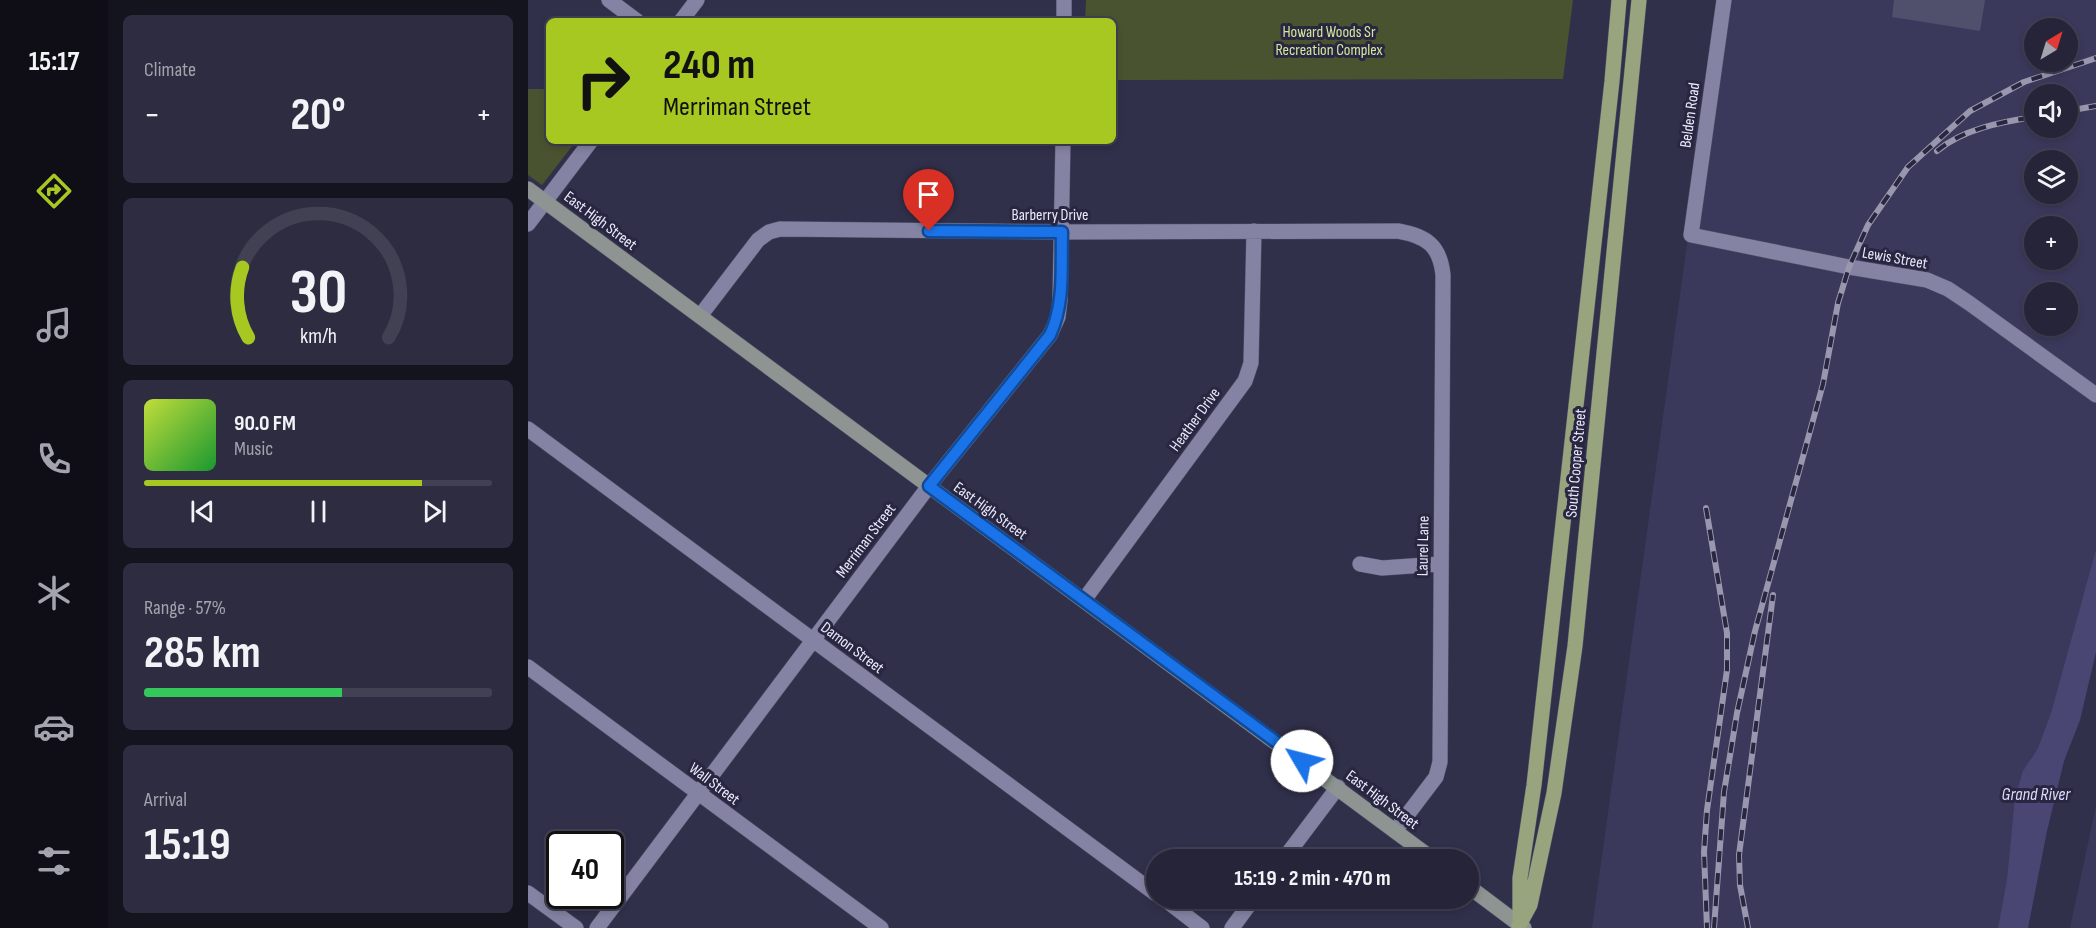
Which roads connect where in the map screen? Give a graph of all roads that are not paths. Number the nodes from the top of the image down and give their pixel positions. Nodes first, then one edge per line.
1 (609, 0) edge
2 (697, 0) edge
3 (1064, 0) edge
4 (1619, 0) edge
5 (1639, 0) edge
6 (1724, 0) edge
7 (633, 18) edge
8 (683, 18) edge
9 (1064, 18) edge
10 (589, 144) edge
11 (1063, 144) edge
12 (528, 189) edge
13 (545, 201) junction
14 (528, 224) edge
15 (1254, 231) junction
16 (1062, 232) junction
17 (1691, 235) joint
18 (1436, 249) joint
19 (700, 316) junction
20 (2096, 395) edge
21 (528, 429) edge
22 (929, 486) junction
23 (1360, 564) dead end
24 (1440, 564) junction
25 (1084, 600) junction
26 (813, 639) junction
27 (528, 667) edge
28 (1338, 787) junction
29 (699, 793) junction
30 (1395, 831) junction
31 (1291, 849) edge
32 (1419, 849) edge
33 (1146, 887) edge
34 (528, 892) edge
35 (1479, 895) edge
36 (1178, 909) edge
37 (1246, 909) edge
38 (1521, 927) edge
39 (576, 928) edge
40 (597, 928) edge
41 (880, 928) edge
42 (1203, 928) edge
43 (1232, 928) edge

1 - 7 street
2 - 8 street
3 - 9 street
4 - 38 main road, South Cooper Street
5 - 38 main road, South Cooper Street
6 - 17 street, Belden Road
10 - 13 street
11 - 16 street, Merriman Street
12 - 13 street, East High Street
13 - 14 street
13 - 19 street, East High Street
15 - 16 street, Barberry Drive
15 - 18 street, Barberry Drive
15 - 25 street, Heather Drive
16 - 19 street, Barberry Drive
16 - 22 street, Merriman Street
17 - 20 street, Lewis Street
18 - 24 street, Laurel Lane
19 - 22 street, East High Street
21 - 26 street, Damon Street
22 - 25 street, East High Street
22 - 26 street, Merriman Street
23 - 24 street
24 - 30 street, Laurel Lane
25 - 28 street, East High Street
26 - 29 street, Merriman Street
26 - 33 street, Damon Street
27 - 29 street, Wall Street
28 - 30 street, East High Street
28 - 31 street
29 - 40 street, Merriman Street
29 - 41 street, Wall Street
30 - 32 street, East High Street
34 - 39 street
35 - 38 street
36 - 42 street
37 - 43 street

